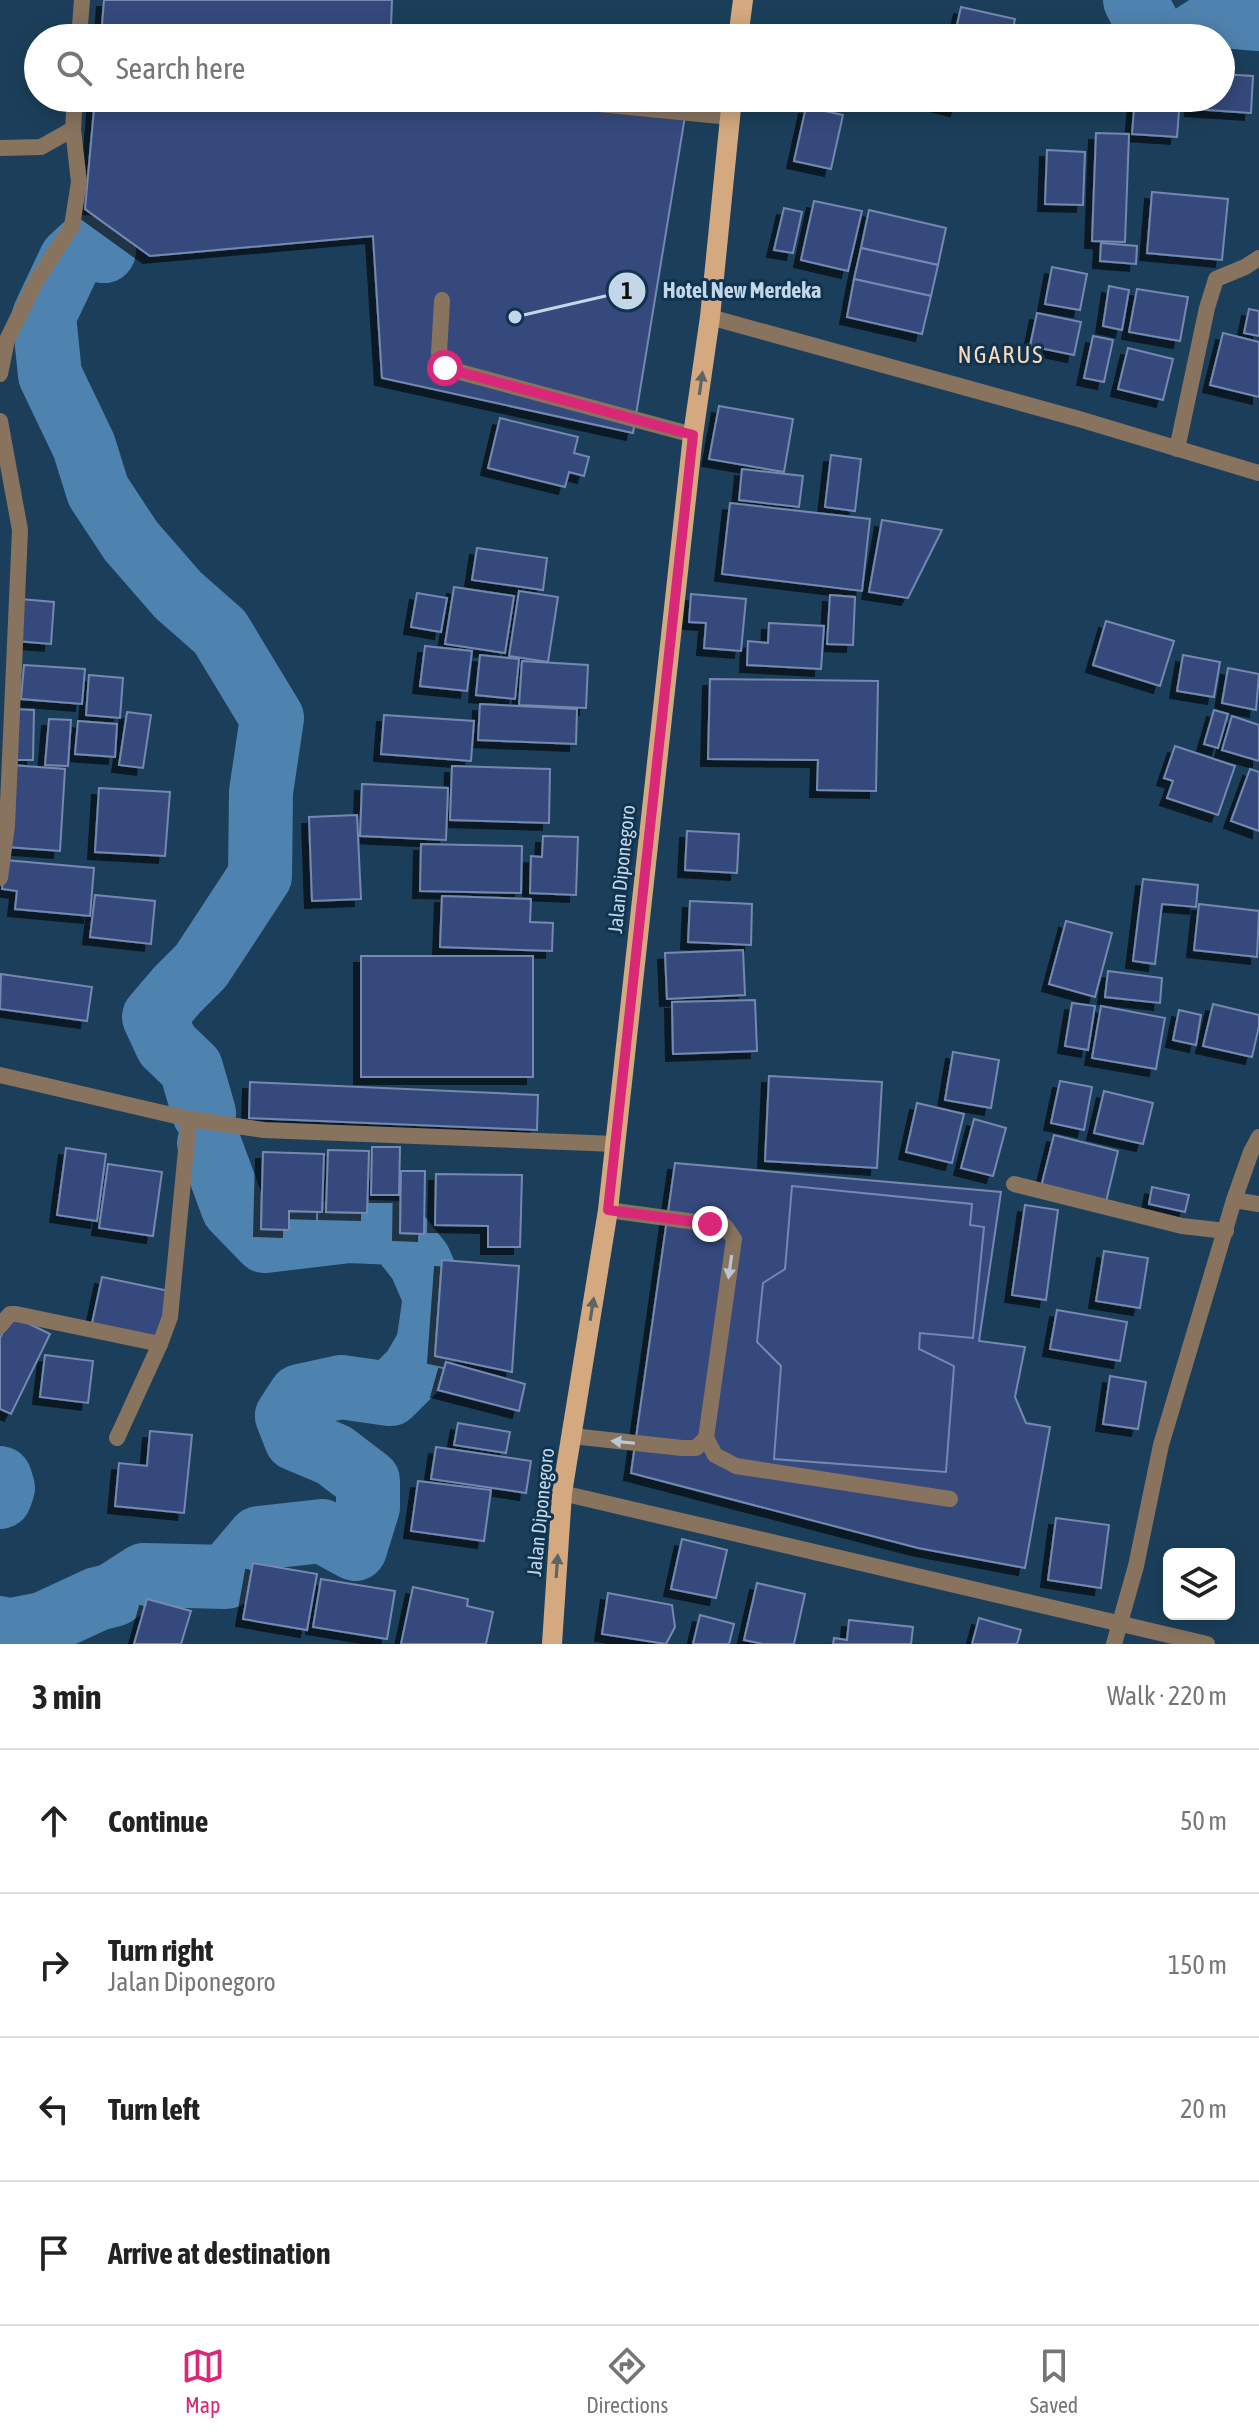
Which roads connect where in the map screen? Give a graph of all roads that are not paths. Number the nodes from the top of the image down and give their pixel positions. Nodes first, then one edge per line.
1 (82, 0) edge
2 (743, 0) edge
3 (80, 24) edge
4 (740, 24) edge
5 (74, 112) edge
6 (730, 112) edge
7 (73, 129) junction
8 (0, 148) edge
9 (1259, 258) edge
10 (442, 300) dead end
11 (710, 317) junction
12 (0, 374) edge
13 (0, 421) edge
14 (693, 435) junction
15 (1177, 449) junction
16 (1259, 473) edge
17 (0, 878) edge
18 (0, 1075) edge
19 (189, 1119) junction
20 (1259, 1137) edge
21 (615, 1144) junction
22 (1014, 1184) dead end
23 (1234, 1200) junction
24 (1259, 1204) edge
25 (608, 1210) junction
26 (1226, 1231) junction
27 (0, 1326) edge
28 (160, 1344) junction
29 (572, 1436) junction
30 (117, 1438) dead end
31 (706, 1438) junction
32 (562, 1493) junction
33 (950, 1499) dead end
34 (1121, 1625) junction
35 (552, 1644) edge
36 (1114, 1644) edge
37 (1207, 1644) edge

1 - 3 street
2 - 4 main road
5 - 7 street
6 - 11 main road, Jalan Diponegoro
7 - 8 street
7 - 12 street
9 - 15 street
10 - 14 street
14 -> 11 main road, Jalan Diponegoro
11 - 15 street
13 - 17 street
14 - 21 main road, Jalan Diponegoro
15 - 16 street
18 - 19 street
19 - 21 street
19 - 28 street
20 - 23 street
21 - 25 main road, Jalan Diponegoro
22 - 26 street
23 - 24 street
23 - 26 street
29 -> 25 main road, Jalan Diponegoro
25 -> 31 street
26 - 34 street
27 - 28 street
28 - 30 street
31 -> 29 street
29 - 32 main road, Jalan Diponegoro
31 - 33 street
32 - 34 street
35 -> 32 main road, Jalan Diponegoro
34 - 36 street
34 - 37 street

